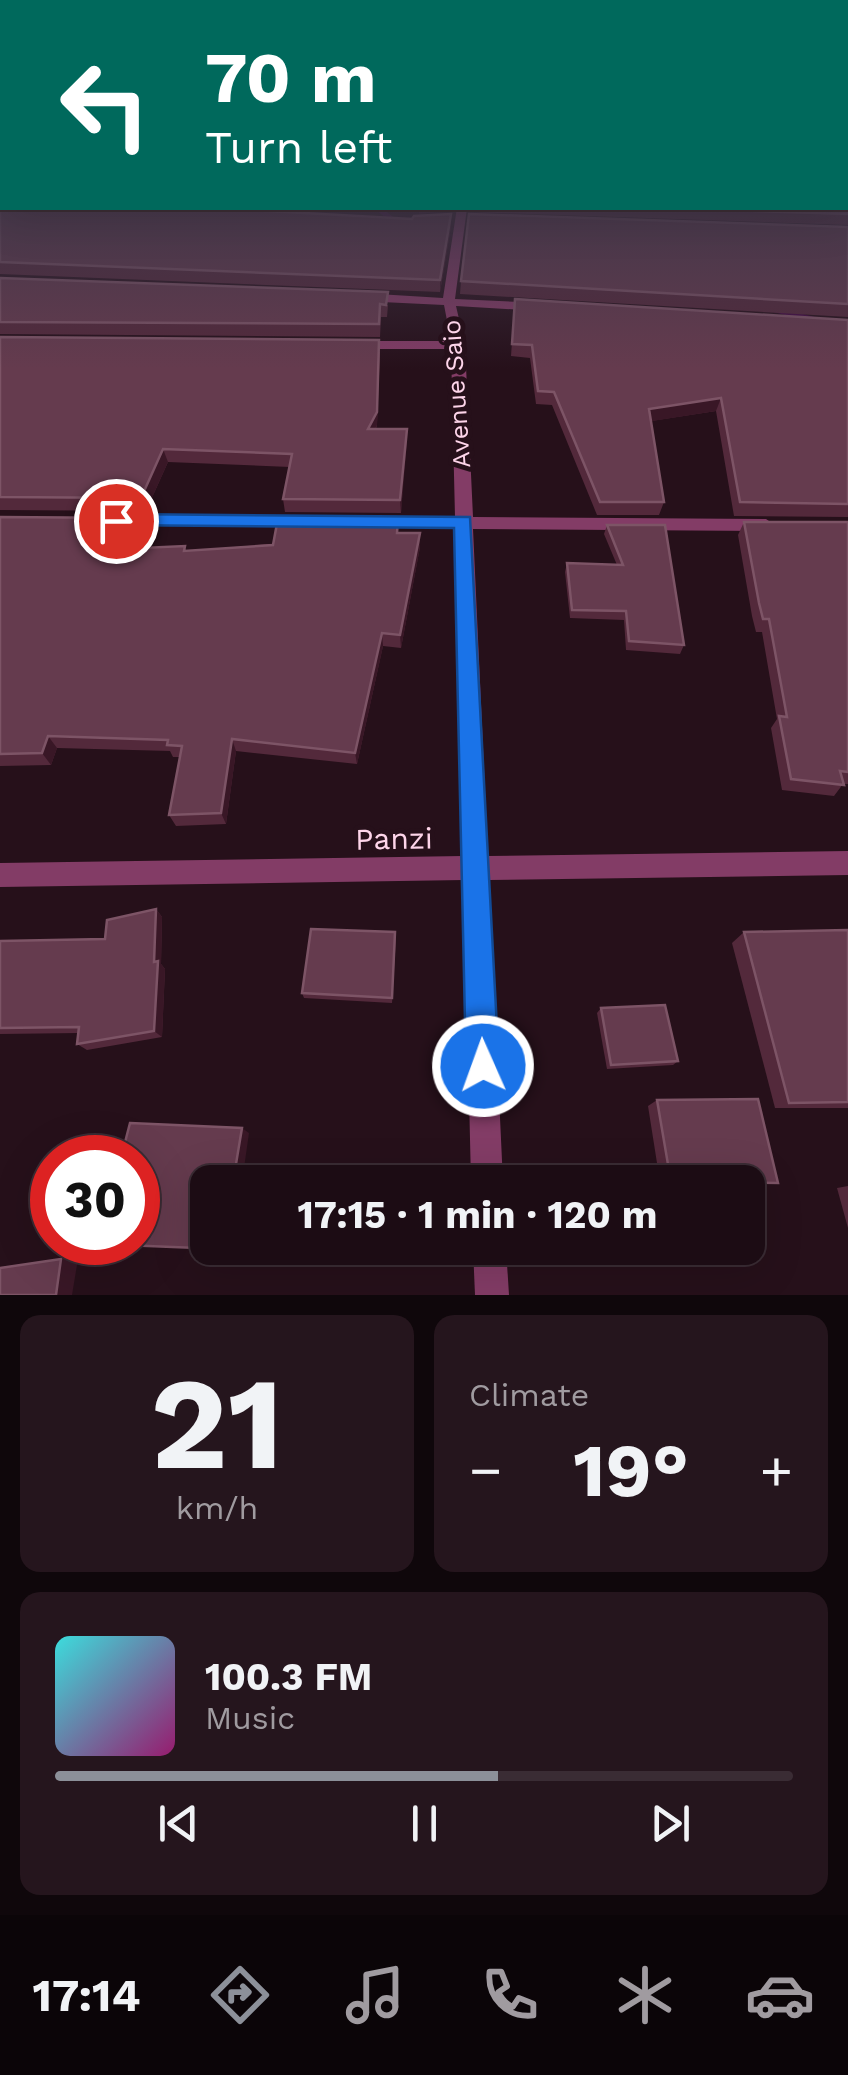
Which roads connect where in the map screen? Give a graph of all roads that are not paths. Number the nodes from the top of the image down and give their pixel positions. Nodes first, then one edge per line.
1 (457, 248) edge
2 (354, 297) edge
3 (449, 300) junction
4 (564, 308) edge
5 (338, 344) edge
6 (458, 345) junction
7 (96, 521) edge
8 (328, 522) edge
9 (348, 522) edge
10 (464, 522) junction
11 (790, 526) edge
12 (848, 862) edge
13 (475, 871) junction
14 (0, 875) edge
15 (487, 1165) edge
16 (491, 1265) edge
17 (492, 1295) edge

1 - 3 street, Avenue Saio
2 - 3 street
3 - 4 street
3 - 6 street, Avenue Saio
5 - 6 street
6 - 10 street, Avenue Saio
7 - 8 street
9 - 10 street
10 - 11 street
10 - 13 street, Avenue Saio
12 - 13 street, Panzi
13 - 14 street, Panzi
13 - 15 street, Avenue Saio
16 - 17 street

